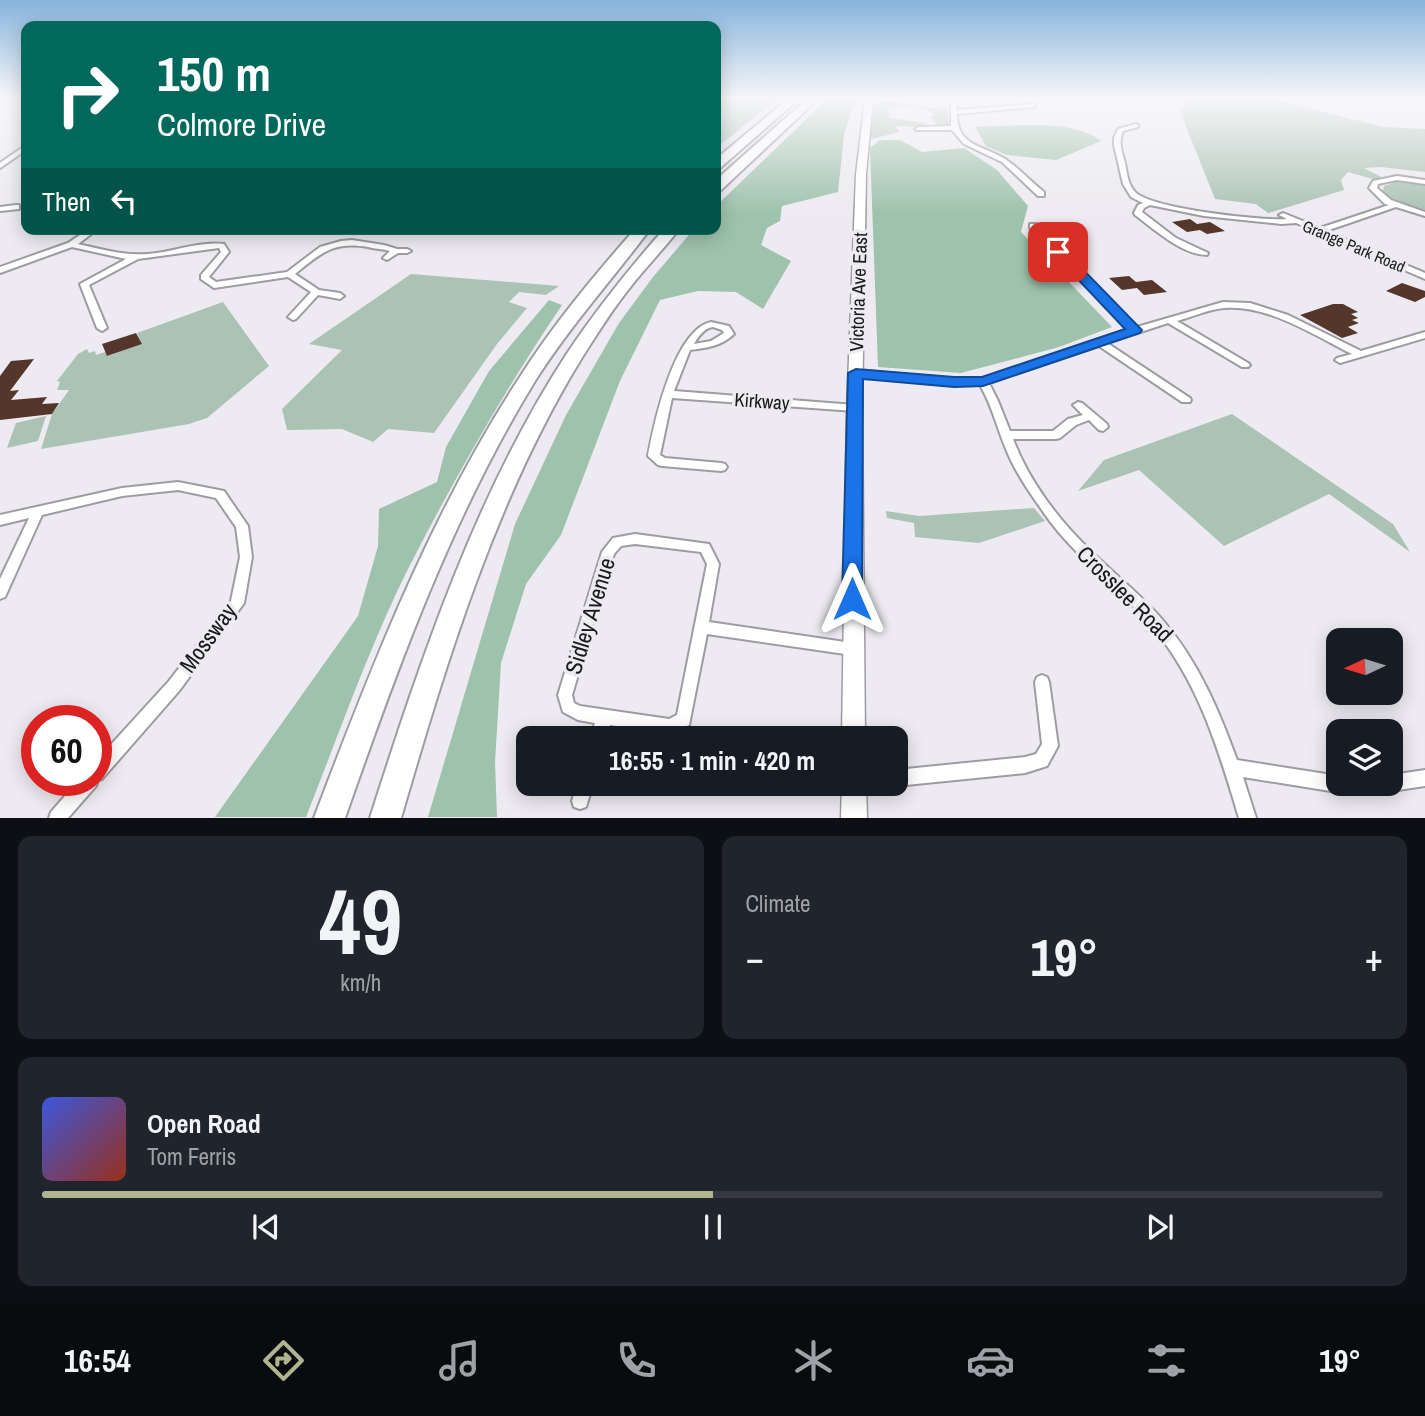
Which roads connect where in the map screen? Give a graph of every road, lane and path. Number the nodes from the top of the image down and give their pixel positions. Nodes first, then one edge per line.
1 (749, 137) edge
2 (771, 137) edge
3 (863, 137) edge
4 (961, 137) edge
5 (1117, 137) edge
6 (21, 151) edge
7 (0, 160) edge
8 (9, 160) junction
9 (721, 161) edge
10 (0, 166) edge
11 (721, 182) edge
12 (1425, 182) edge
13 (1041, 194) dead end
14 (1149, 202) junction
15 (1395, 205) junction
16 (16, 207) dead end
17 (0, 209) edge
18 (1425, 214) edge
19 (1283, 215) dead end
20 (1296, 221) junction
21 (1033, 226) dead end
22 (1318, 231) junction
23 (86, 235) edge
24 (638, 235) edge
25 (667, 235) edge
26 (71, 246) junction
27 (396, 251) junction
28 (407, 251) dead end
29 (1204, 253) dead end
30 (136, 257) junction
31 (387, 257) dead end
32 (0, 270) edge
33 (290, 274) junction
34 (1425, 276) edge
35 (316, 292) junction
36 (340, 296) dead end
37 (293, 317) dead end
38 (1169, 320) junction
39 (102, 328) dead end
40 (1135, 330) junction
41 (1425, 335) edge
42 (1101, 343) junction
43 (687, 348) dead end
44 (1360, 354) junction
45 (1340, 360) dead end
46 (1256, 361) dead end
47 (856, 373) junction
48 (983, 382) junction
49 (1169, 389) junction
50 (669, 394) junction
51 (1155, 394) dead end
52 (1186, 400) dead end
53 (1078, 405) dead end
54 (855, 408) junction
55 (1090, 416) junction
56 (1103, 427) dead end
57 (1006, 435) junction
58 (721, 467) dead end
59 (38, 511) junction
60 (0, 520) edge
61 (0, 593) edge
62 (701, 627) junction
63 (852, 649) junction
64 (1042, 682) dead end
65 (605, 717) junction
66 (602, 726) edge
67 (853, 726) edge
68 (112, 755) edge
69 (1232, 767) junction
70 (908, 777) edge
71 (1425, 778) edge
72 (1403, 781) edge
73 (1326, 782) edge
74 (76, 796) edge
75 (581, 796) edge
76 (854, 796) edge
77 (580, 801) dead end
78 (57, 817) edge
79 (328, 817) edge
80 (385, 817) edge
81 (854, 817) edge
82 (1248, 817) edge

1 - 9 highway
2 - 11 highway
3 - 47 main road, Victoria Ave East
4 - 13 street
5 - 14 street
6 - 8 street
7 - 8 street
8 - 10 street
12 - 15 street
14 - 20 street
14 - 29 street
15 - 18 street
15 - 22 street
16 - 17 street
19 - 20 street, Grange Park Road
20 - 22 street, Grange Park Road
21 - 40 street
22 - 34 street, Grange Park Road
23 - 26 street
24 - 79 highway
25 - 80 highway
26 - 30 street
26 - 32 street
27 - 28 street
27 - 31 street
27 - 33 street
30 - 33 street
30 - 39 street
33 - 35 street
35 - 36 street
35 - 37 street
38 - 40 street
38 - 44 street
38 - 46 street
40 - 42 street
41 - 44 street
42 - 48 street
42 - 49 street
43 - 50 street
44 - 45 street
47 - 48 street
47 - 54 main road, Victoria Ave East
48 - 57 street, Crosslee Road
49 - 51 street
49 - 52 street
50 - 54 street, Kirkway
50 - 58 street
53 - 55 street
54 - 63 main road, Victoria Ave East
55 - 56 street
55 - 57 street
57 - 69 street, Crosslee Road
59 - 60 street, Mossway
59 - 61 street
59 - 68 street, Mossway
62 - 63 street
62 - 65 street
62 - 65 street, Sidley Avenue
63 - 67 main road, Victoria Ave East
64 - 70 street
65 - 66 street
69 - 73 street
69 - 82 street, Crosslee Road
71 - 72 street
74 - 78 street
75 - 77 street
76 - 81 main road

